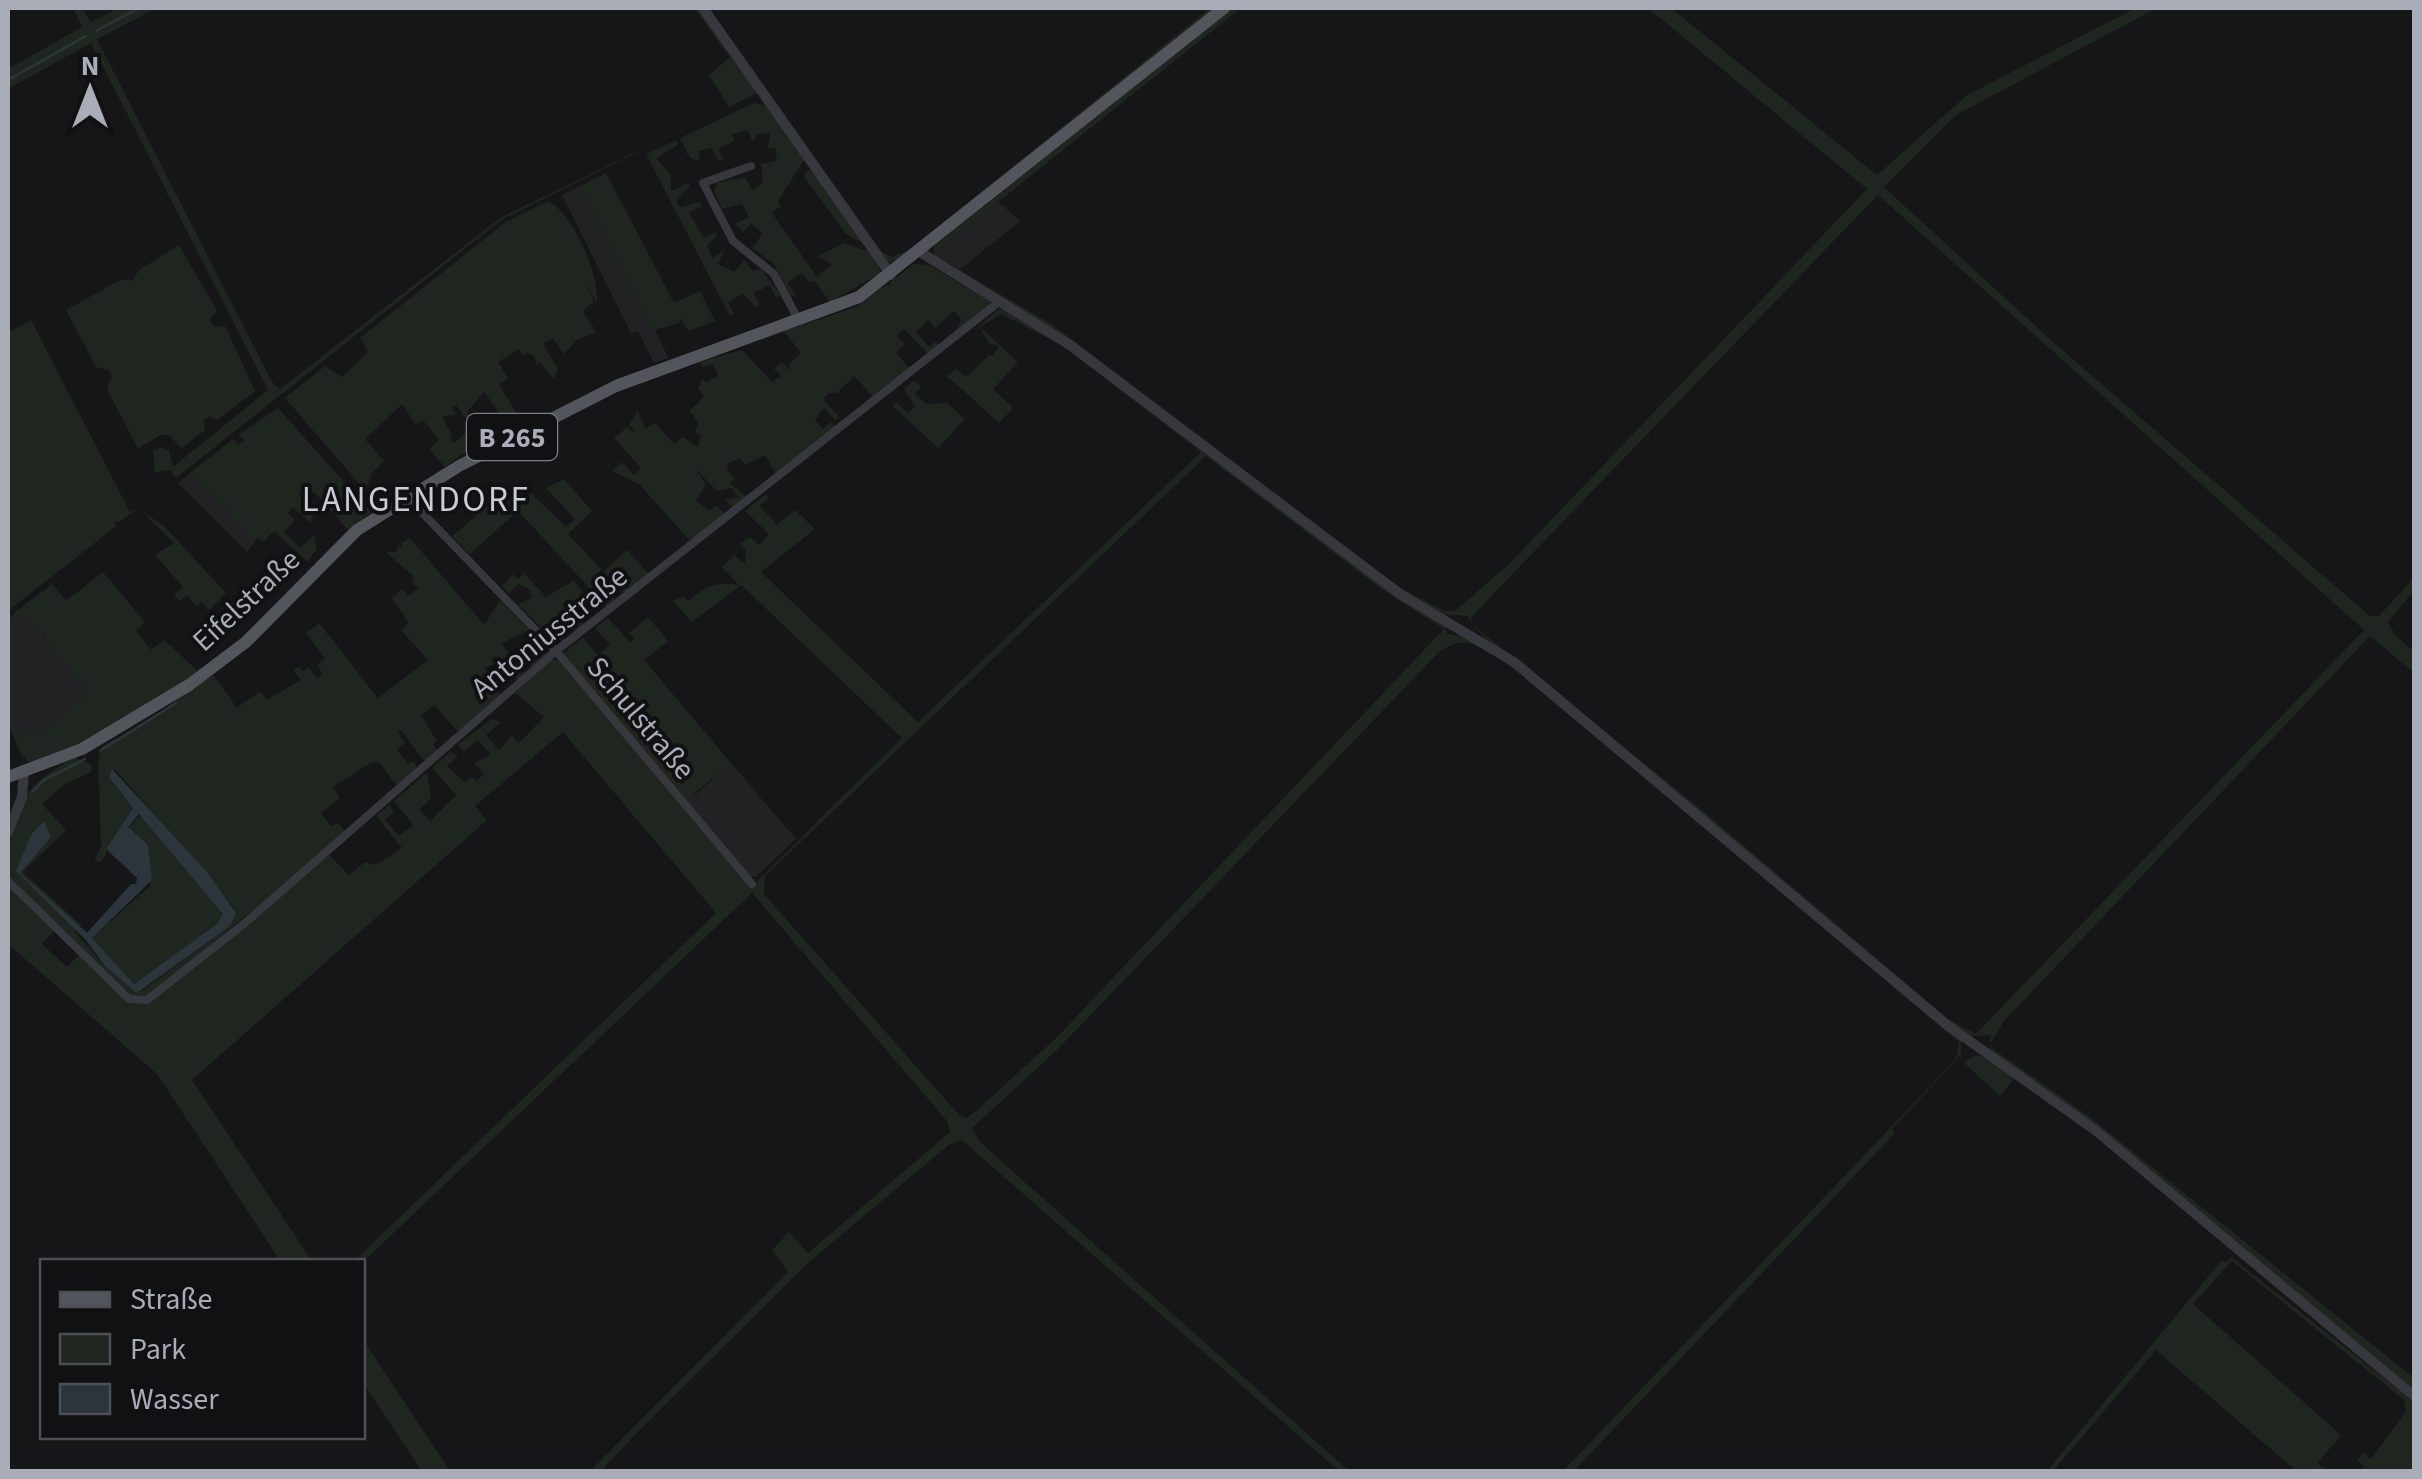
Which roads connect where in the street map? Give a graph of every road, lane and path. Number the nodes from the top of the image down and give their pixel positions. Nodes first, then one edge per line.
1 (703, 8) edge
2 (1224, 8) edge
3 (751, 166) dead end
4 (920, 252) junction
5 (891, 275) junction
6 (1000, 301) junction
7 (799, 321) junction
8 (408, 498) junction
9 (556, 651) junction
10 (24, 772) junction
11 (8, 777) edge
12 (8, 832) edge
13 (8, 881) edge
14 (752, 884) dead end
15 (2414, 1396) edge

1 - 5 street
2 - 4 main road, B 265
3 - 7 street
4 - 5 main road, B 265
4 - 6 street
5 - 7 main road, Eifelstraße / B 265
6 - 9 street, Antoniusstraße
6 - 15 street
7 - 8 main road, Eifelstraße / B 265
8 - 9 street, Schulstraße
8 - 10 main road, Eifelstraße / B 265
9 - 13 street, Antoniusstraße
9 - 14 street, Schulstraße
10 - 11 main road, Eifelstraße / B 265
10 - 12 street

